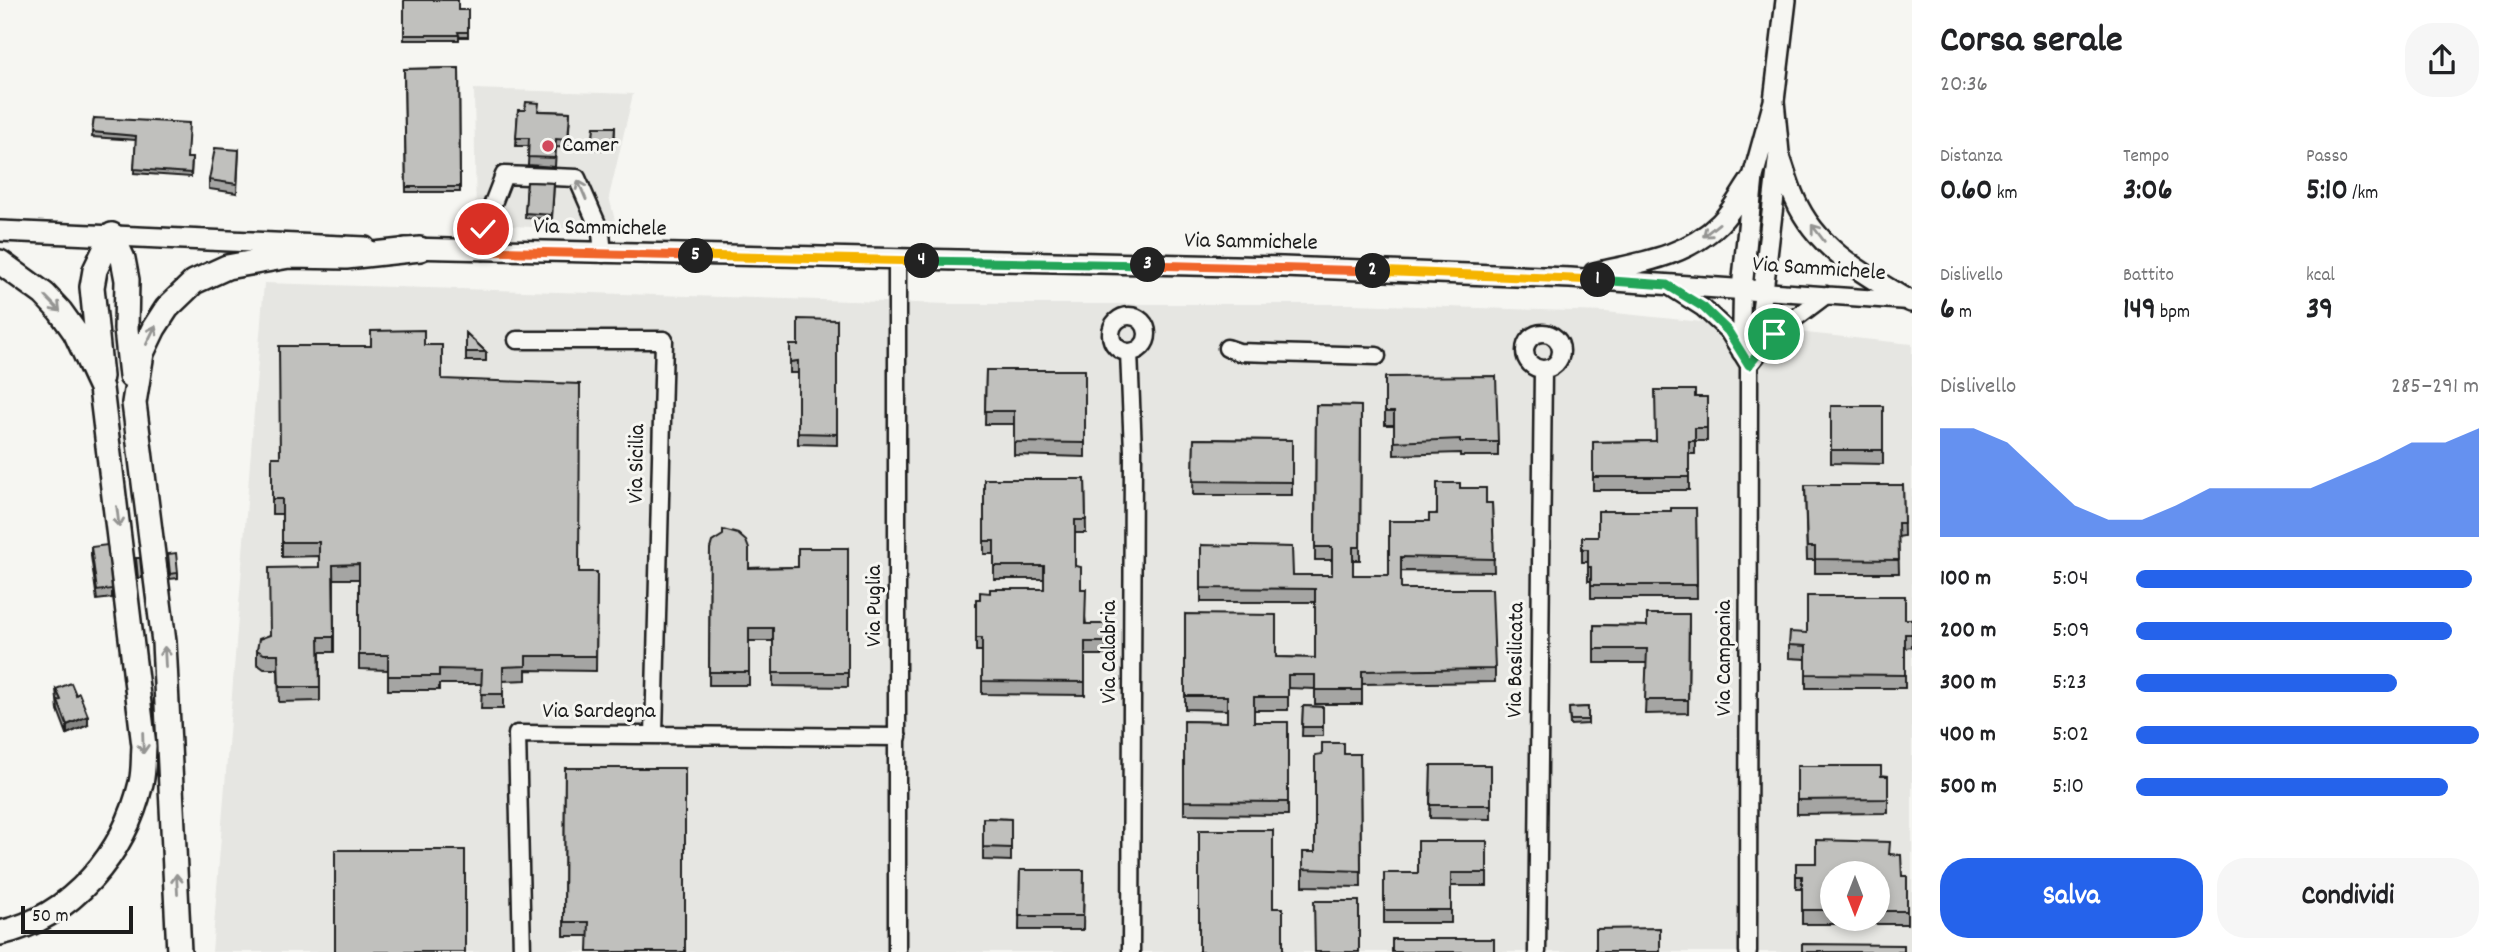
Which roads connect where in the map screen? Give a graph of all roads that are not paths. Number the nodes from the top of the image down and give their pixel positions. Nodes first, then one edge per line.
1 (1786, 0) edge
2 (1774, 101) junction
3 (1779, 153) junction
4 (1753, 177) junction
5 (0, 231) edge
6 (112, 235) junction
7 (420, 249) junction
8 (483, 251) junction
9 (603, 254) junction
10 (897, 260) junction
11 (0, 262) edge
12 (1570, 278) junction
13 (1667, 285) junction
14 (1742, 289) junction
15 (1763, 290) junction
16 (1826, 295) junction
17 (1912, 302) edge
18 (517, 340) dead end
19 (1227, 348) dead end
20 (1129, 352) dead end
21 (1377, 356) dead end
22 (1748, 359) junction
23 (1543, 369) dead end
24 (101, 388) junction
25 (134, 404) junction
26 (654, 735) junction
27 (898, 737) junction
28 (0, 933) edge
29 (179, 952) edge
30 (522, 952) edge
31 (897, 952) edge
32 (1131, 952) edge
33 (1537, 952) edge
34 (1748, 952) edge

1 - 2 main road
2 - 3 main road
2 - 4 main road
3 - 15 main road
17 -> 3 main road
4 -> 12 main road
4 - 14 main road
5 - 6 main road, Via Sammichele
6 - 7 main road, Via Sammichele
6 - 24 highway
6 - 25 highway
7 - 8 main road, Via Sammichele
25 -> 7 highway
8 - 9 main road, Via Sammichele
9 -> 8 street
9 - 10 main road, Via Sammichele
10 - 12 main road, Via Sammichele
10 - 27 street, Via Puglia
11 -> 24 highway
12 - 13 main road, Via Sammichele
13 - 14 main road, Via Sammichele
13 - 22 street
14 - 15 main road, Via Sammichele
14 - 22 street, Via Campania
15 - 16 street, Via Sammichele
15 - 22 street, Via Campania
16 - 17 street, Via Sammichele
16 - 22 street
18 - 26 street, Via Sicilia
19 - 21 street
20 - 32 street, Via Calabria
22 - 34 street, Via Campania
23 - 33 street, Via Basilicata
24 -> 28 highway
29 -> 25 highway
26 - 27 street, Via Sardegna
26 - 30 street, Via Sardegna
27 - 31 street, Via Puglia

